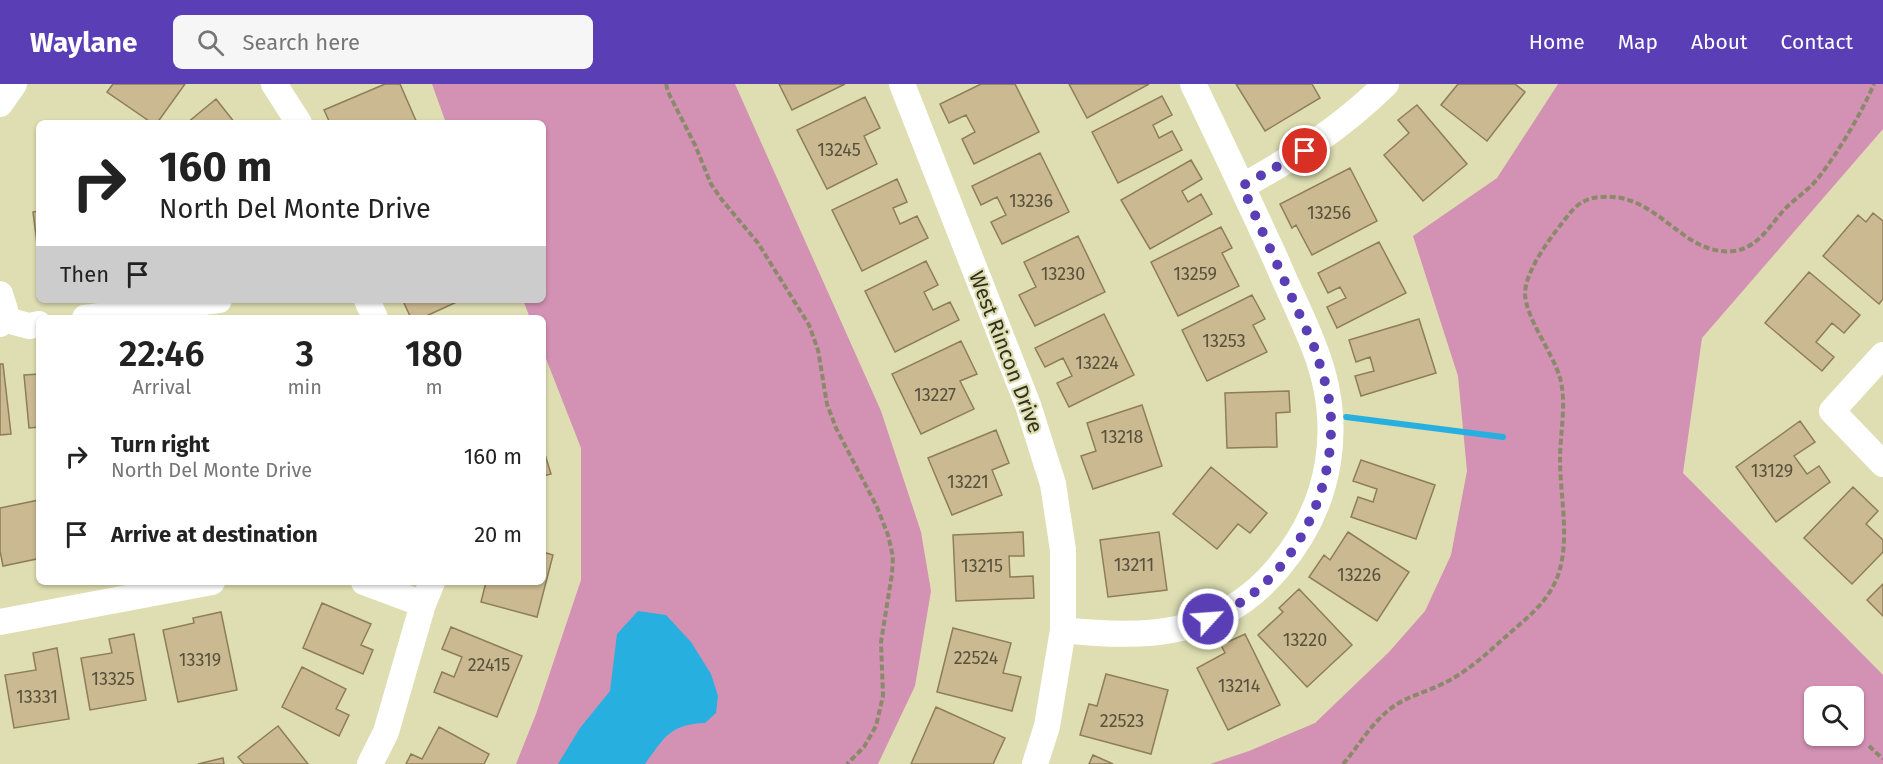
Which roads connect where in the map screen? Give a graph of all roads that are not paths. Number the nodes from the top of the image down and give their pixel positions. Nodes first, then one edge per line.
1 (14, 84) edge
2 (274, 84) edge
3 (902, 84) edge
4 (1193, 84) edge
5 (1386, 84) edge
6 (0, 104) edge
7 (297, 120) edge
8 (1242, 186) junction
9 (0, 294) edge
10 (197, 303) edge
11 (108, 315) edge
12 (1, 322) edge
13 (36, 325) edge
14 (1883, 355) edge
15 (1883, 464) edge
16 (196, 585) edge
17 (381, 585) edge
18 (428, 593) edge
19 (0, 622) edge
20 (1063, 630) junction
21 (370, 764) edge
22 (1035, 764) edge

1 - 6 street
2 - 7 street
3 - 20 street, West Rincon Drive
4 - 8 street
5 - 8 street
8 - 20 street
9 - 12 street
10 - 11 street
12 - 13 street
14 - 15 street
16 - 19 street
17 - 18 street
18 - 21 street
20 - 22 street, West Rincon Drive

